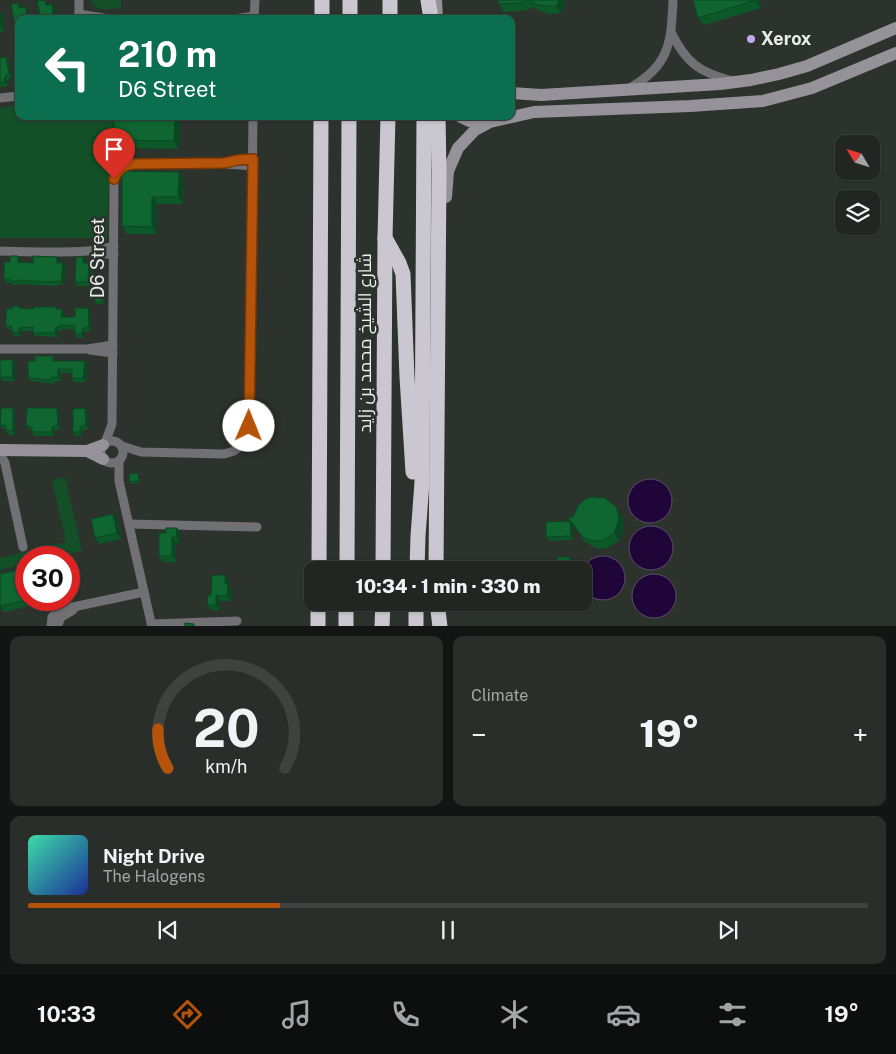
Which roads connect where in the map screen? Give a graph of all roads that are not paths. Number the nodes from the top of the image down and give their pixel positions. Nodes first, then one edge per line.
1 (79, 0) edge
2 (255, 0) edge
3 (322, 0) edge
4 (350, 0) edge
5 (390, 0) edge
6 (427, 0) edge
7 (436, 0) edge
8 (672, 0) edge
9 (79, 15) edge
10 (254, 15) edge
11 (322, 15) edge
12 (350, 15) edge
13 (390, 15) edge
14 (426, 15) edge
15 (430, 15) edge
16 (437, 15) edge
17 (896, 28) edge
18 (671, 32) junction
19 (896, 53) edge
20 (737, 82) junction
21 (628, 89) junction
22 (515, 93) edge
23 (536, 95) junction
24 (15, 96) edge
25 (0, 98) edge
26 (515, 98) edge
27 (515, 112) edge
28 (534, 112) junction
29 (515, 116) edge
30 (254, 120) edge
31 (321, 120) edge
32 (349, 120) edge
33 (388, 120) edge
34 (424, 120) edge
35 (438, 120) edge
36 (499, 120) edge
37 (253, 163) junction
38 (439, 236) junction
39 (385, 238) junction
40 (114, 250) junction
41 (0, 251) edge
42 (0, 349) edge
43 (113, 349) junction
44 (112, 424) junction
45 (104, 444) junction
46 (120, 445) junction
47 (87, 451) junction
48 (4, 452) edge
49 (141, 452) junction
50 (120, 460) junction
51 (105, 461) junction
52 (119, 481) junction
53 (128, 524) junction
54 (257, 526) dead end
55 (418, 536) junction
56 (23, 546) edge
57 (319, 561) edge
58 (346, 561) edge
59 (383, 561) edge
60 (417, 561) edge
61 (436, 561) edge
62 (144, 592) junction
63 (80, 606) edge
64 (57, 611) edge
65 (71, 611) edge
66 (318, 611) edge
67 (346, 611) edge
68 (382, 611) edge
69 (416, 611) edge
70 (438, 611) edge
71 (237, 621) dead end
72 (152, 625) edge
73 (51, 626) edge
74 (56, 626) edge
75 (318, 626) edge
76 (346, 626) edge
77 (382, 626) edge
78 (416, 626) edge
79 (440, 626) edge

1 - 9 street
2 - 10 street
3 - 11 highway
4 - 12 highway
5 - 13 highway
6 - 14 highway
6 - 15 highway
7 - 16 street
8 - 18 street
17 - 20 street
18 - 20 street
18 - 21 street
19 - 28 street
20 - 21 street
21 - 23 street
22 - 23 street
23 - 26 street
24 - 25 street
27 - 28 street
28 - 29 street
30 - 37 street
31 - 57 highway
32 - 58 highway, شارع الشيخ محمد بن زايد
33 - 39 highway, شارع الشيخ محمد بن زايد
34 - 55 highway
35 - 38 highway
36 - 38 street
37 - 40 street, D6 Street
37 - 49 street
38 - 61 highway
39 - 55 highway
39 - 59 highway, شارع الشيخ محمد بن زايد
40 - 41 street
40 - 43 street, D6 Street
42 - 43 street
43 - 44 street, D6 Street
44 - 45 street, D6 Street
44 - 46 street, D6 Street
45 - 46 street
45 - 47 street
45 - 51 street
46 - 49 street
46 - 50 street
47 - 48 street
47 - 51 street
48 - 56 street
49 - 50 street
50 - 51 street
50 - 52 street
51 - 52 street
52 - 53 street
53 - 54 street
53 - 62 street
55 - 60 highway
62 - 63 street
62 - 72 street
64 - 73 street
65 - 74 street
66 - 75 highway
67 - 76 highway
68 - 77 highway
69 - 78 highway
70 - 79 highway
71 - 72 street

